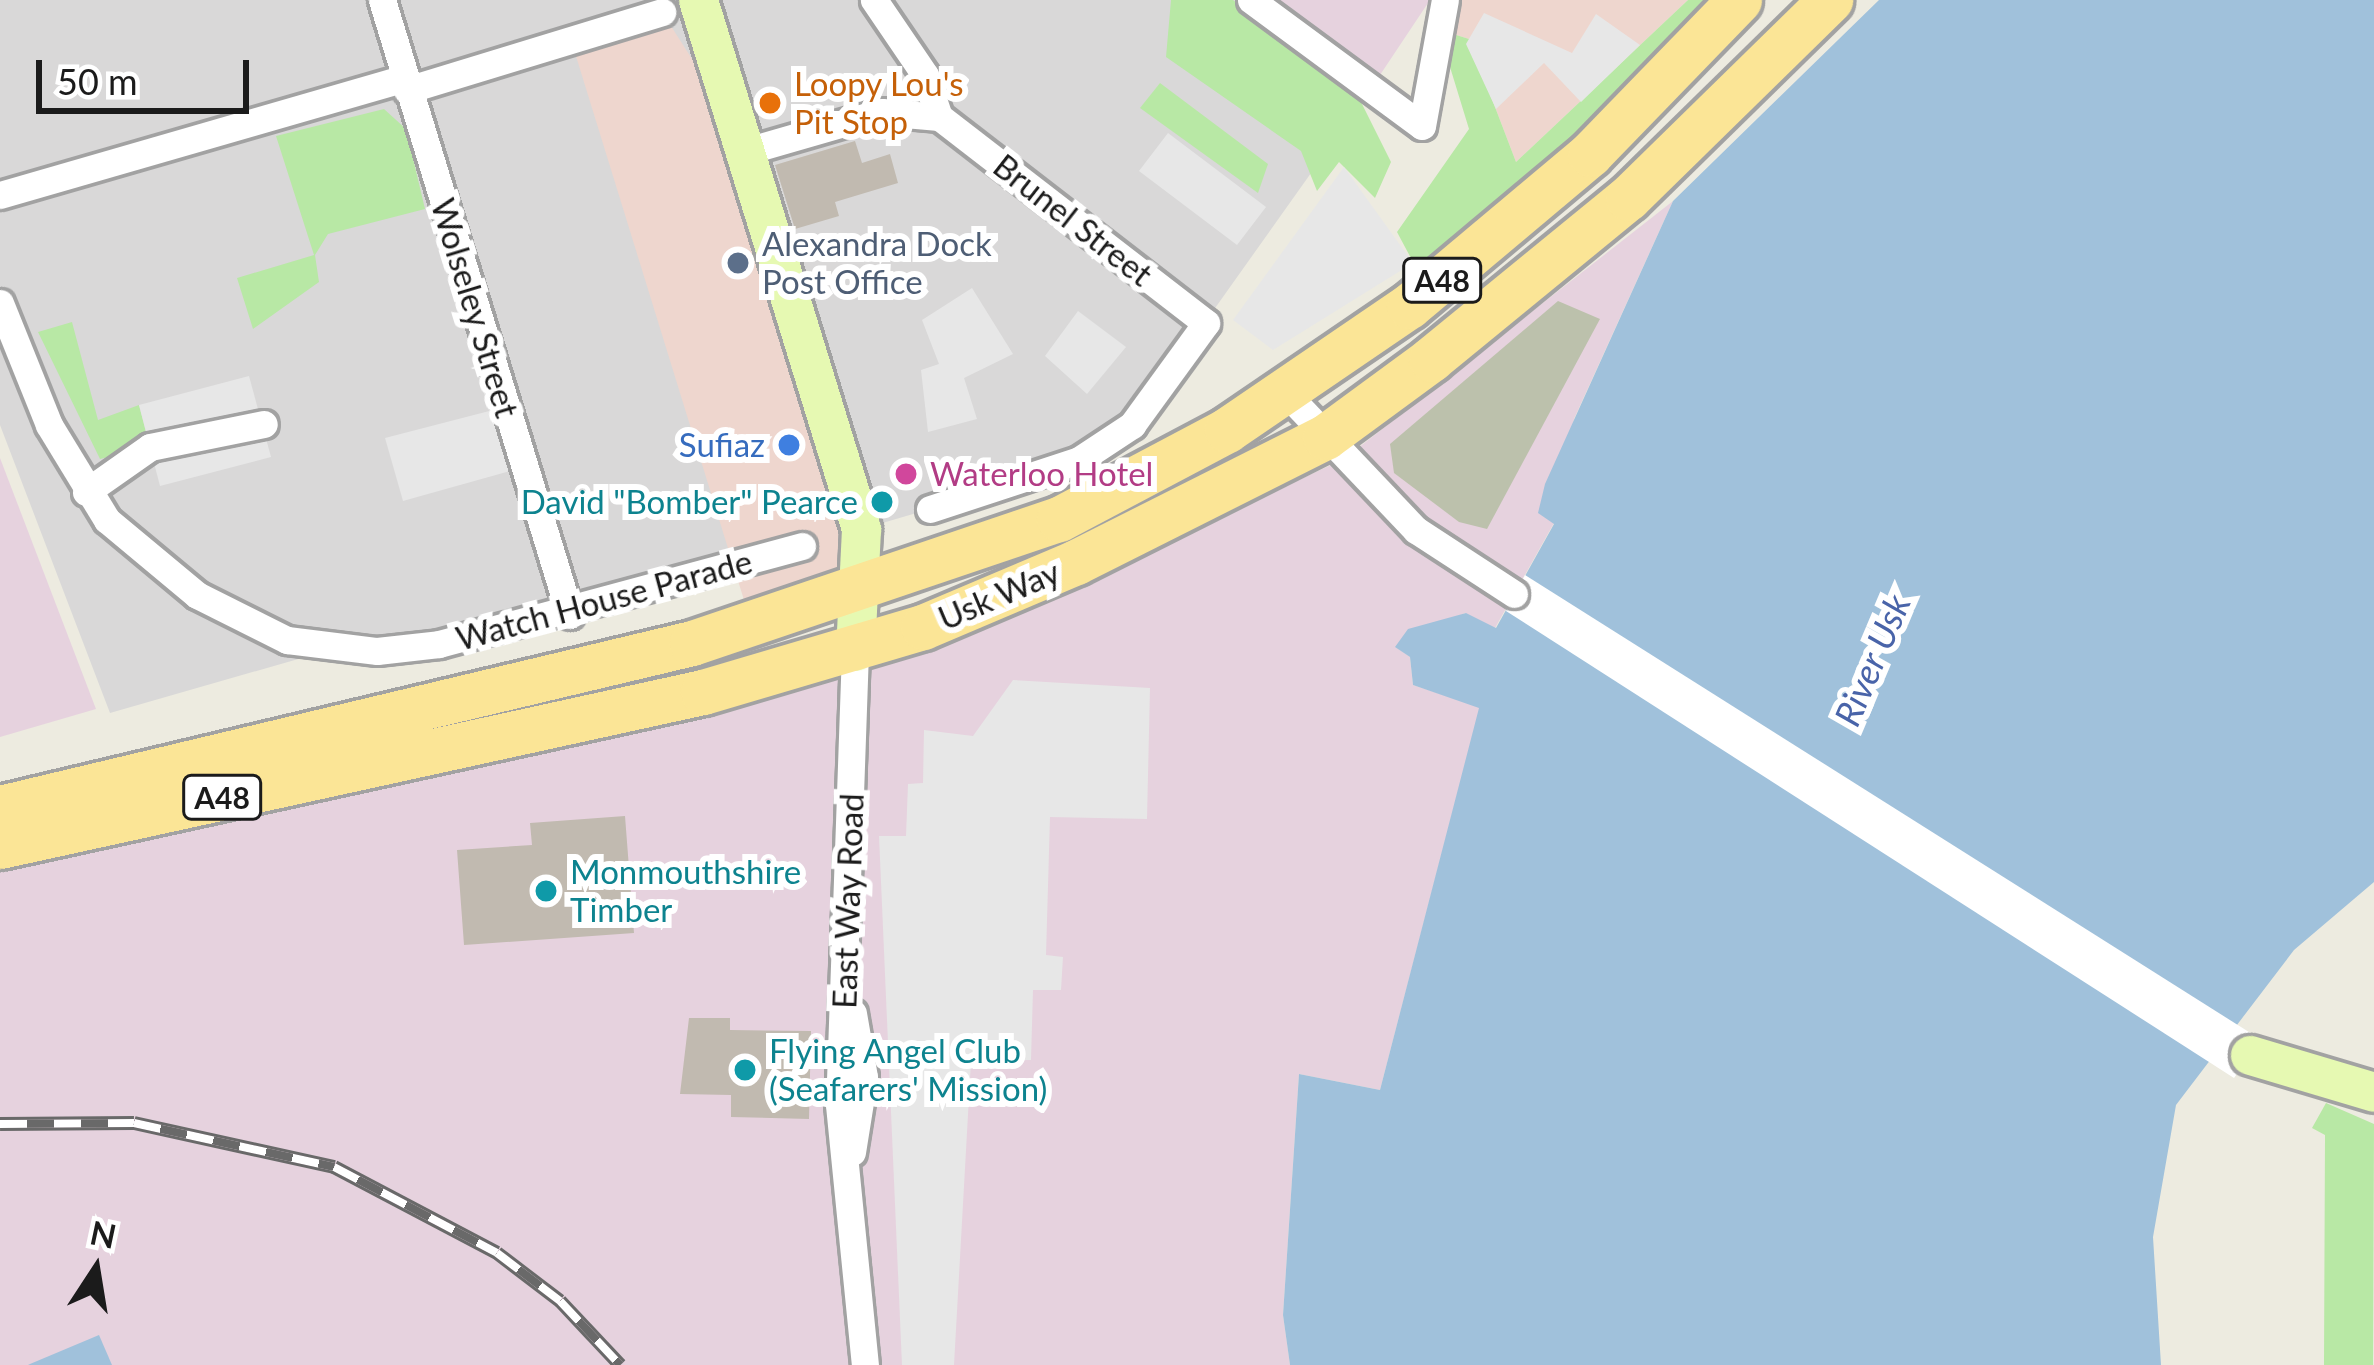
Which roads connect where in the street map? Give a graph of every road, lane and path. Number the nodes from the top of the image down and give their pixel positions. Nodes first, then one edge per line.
1 (382, 0) edge
2 (874, 0) edge
3 (1250, 0) edge
4 (1445, 0) edge
5 (1739, 0) edge
6 (1830, 0) edge
7 (680, 6) edge
8 (405, 84) junction
9 (939, 117) junction
10 (750, 150) junction
11 (0, 195) edge
12 (0, 303) edge
13 (1283, 390) junction
14 (264, 424) dead end
15 (1325, 437) junction
16 (86, 492) junction
17 (930, 509) dead end
18 (802, 547) dead end
19 (864, 592) junction
20 (1514, 594) dead end
21 (570, 615) junction
22 (855, 651) junction
23 (0, 808) edge
24 (0, 846) edge
25 (2250, 1055) dead end
26 (2374, 1092) edge
27 (865, 1365) edge

1 - 8 street, Wolseley Street
2 - 9 street, Brunel Street
3 - 4 street
5 - 13 main road, Usk Way / A48
6 - 15 main road, Usk Way / A48
7 - 8 street
7 - 10 street
8 - 11 street
8 - 21 street, Wolseley Street
9 - 10 street
9 - 17 street, Brunel Street
10 - 19 street
12 - 16 street, Watch House Parade
13 - 15 street
13 - 19 main road, Usk Way / A48
14 - 16 street
15 - 20 street
15 - 22 main road, Usk Way / A48
16 - 21 street, Watch House Parade
18 - 21 street, Watch House Parade
19 - 22 street
19 - 23 main road, Usk Way / A48
22 - 24 main road, Usk Way / A48
22 - 27 street, East Way Road
25 - 26 street

